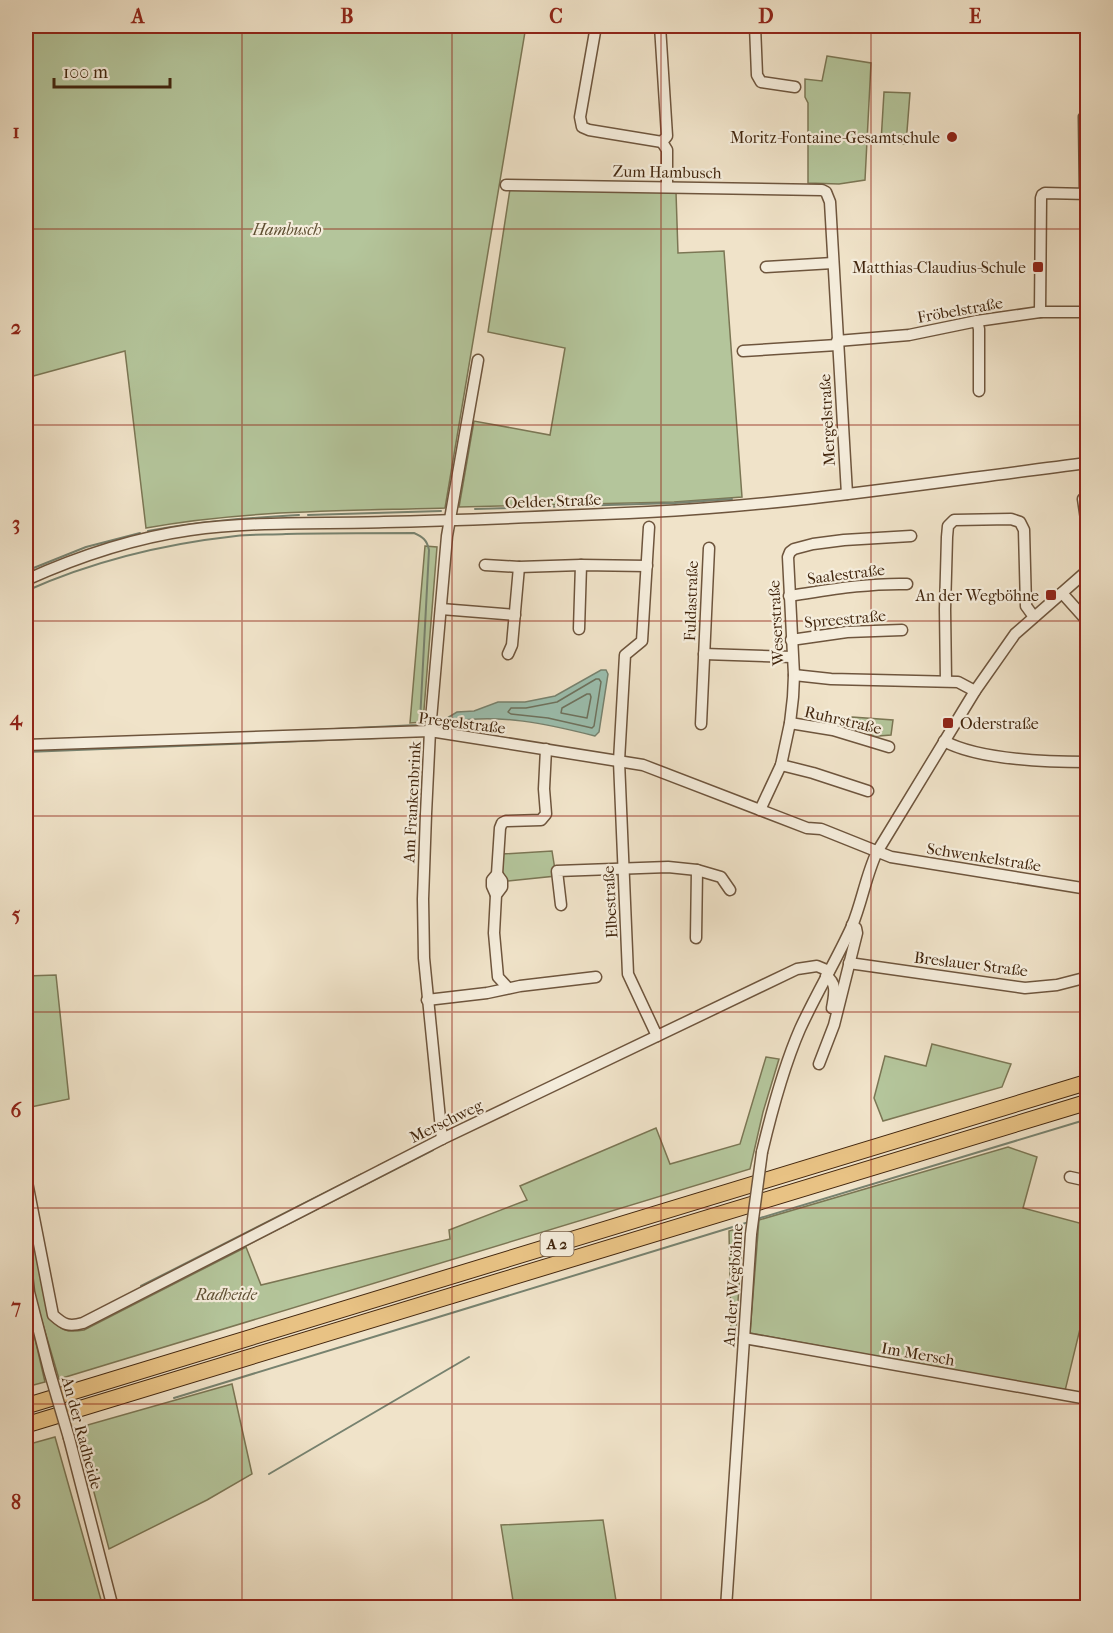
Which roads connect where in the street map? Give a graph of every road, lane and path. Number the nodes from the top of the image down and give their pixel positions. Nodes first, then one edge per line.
1 (596, 26) edge
2 (660, 26) edge
3 (755, 26) edge
4 (795, 87) dead end
5 (1084, 117) dead end
6 (662, 142) junction
7 (507, 185) dead end
8 (667, 187) junction
9 (826, 192) joint
10 (1086, 194) edge
11 (833, 263) junction
12 (766, 267) dead end
13 (1040, 312) junction
14 (1088, 312) edge
15 (977, 321) junction
16 (837, 343) junction
17 (743, 351) dead end
18 (477, 360) dead end
19 (979, 392) dead end
20 (1088, 463) edge
21 (847, 494) junction
22 (1083, 499) dead end
23 (450, 520) junction
24 (649, 527) dead end
25 (1088, 533) edge
26 (910, 536) dead end
27 (709, 548) dead end
28 (486, 565) dead end
29 (581, 565) junction
30 (647, 566) junction
31 (519, 567) junction
32 (1088, 570) edge
33 (26, 580) edge
34 (907, 584) dead end
35 (1062, 593) junction
36 (789, 596) junction
37 (441, 609) junction
38 (515, 615) junction
39 (1034, 617) junction
40 (1088, 622) edge
41 (579, 629) dead end
42 (902, 630) dead end
43 (791, 640) junction
44 (508, 654) dead end
45 (704, 654) junction
46 (792, 657) junction
47 (794, 675) junction
48 (946, 681) junction
49 (975, 691) junction
50 (790, 723) junction
51 (701, 724) dead end
52 (430, 731) junction
53 (944, 741) junction
54 (26, 746) edge
55 (889, 747) dead end
56 (546, 749) junction
57 (619, 761) junction
58 (1088, 762) edge
59 (781, 765) junction
60 (868, 791) dead end
61 (760, 810) junction
62 (877, 852) junction
63 (624, 868) junction
64 (697, 870) junction
65 (1088, 889) edge
66 (730, 890) dead end
67 (561, 905) dead end
68 (852, 925) junction
69 (696, 938) dead end
70 (849, 963) junction
71 (827, 974) junction
72 (498, 977) junction
73 (596, 977) dead end
74 (1088, 977) edge
75 (508, 988) junction
76 (487, 993) junction
77 (428, 1000) junction
78 (657, 1036) junction
79 (826, 1043) junction
80 (819, 1064) dead end
81 (1088, 1082) edge
82 (1088, 1102) edge
83 (442, 1139) junction
84 (26, 1177) edge
85 (1070, 1177) dead end
86 (1088, 1182) edge
87 (26, 1266) edge
88 (744, 1338) junction
89 (1088, 1399) edge
90 (26, 1406) edge
91 (26, 1425) edge
92 (113, 1608) edge
93 (726, 1608) edge

1 - 6 street
2 - 6 street
3 - 4 street
5 - 10 street
6 - 8 street
7 - 8 street, Zum Hambusch
8 - 9 street, Zum Hambusch
9 - 11 street, Mergelstraße
10 - 13 street
11 - 12 street
11 - 16 street, Mergelstraße
13 - 14 street, Fröbelstraße
13 - 15 street, Fröbelstraße
15 - 16 street, Fröbelstraße
15 - 19 street
16 - 17 street
16 - 21 street, Mergelstraße
18 - 23 street, Am Frankenbrink
20 - 21 street, Oelder Straße
21 - 23 street, Oelder Straße
22 - 25 street
23 - 33 street, Oelder Straße
23 - 37 street, Am Frankenbrink
24 - 30 street, Elbestraße
26 - 36 street, Weserstraße
27 - 45 street, Fuldastraße
28 - 31 street
29 - 30 street
29 - 31 street
29 - 41 street
30 - 57 street, Elbestraße
31 - 38 street
32 - 35 street, An der Wegböhne
34 - 36 street, Saalestraße
35 - 39 street, An der Wegböhne
35 - 40 street
36 - 43 street, Weserstraße
37 - 38 street
37 - 52 street, Am Frankenbrink
38 - 44 street
39 - 48 street
39 - 49 street, An der Wegböhne
42 - 43 street, Spreestraße
43 - 46 street, Weserstraße
45 - 46 street, Fuldastraße
45 - 51 street, Fuldastraße
46 - 47 street, Weserstraße
47 - 48 street
47 - 50 street, Weserstraße
48 - 49 street
49 - 53 street, An der Wegböhne
50 - 55 street, Ruhrstraße
50 - 59 street, Weserstraße
52 - 54 street, Pregelstraße
52 - 56 street, Pregelstraße
52 - 77 street, Am Frankenbrink
53 - 58 street
53 - 62 street, An der Wegböhne
56 - 57 street, Pregelstraße
56 - 72 street
57 - 61 street, Pregelstraße
57 - 63 street, Elbestraße
59 - 60 street
59 - 61 street, Weserstraße
61 - 62 street, Pregelstraße
62 - 65 street, Schwenkelstraße
62 - 68 street, An der Wegböhne
63 - 64 street
63 - 67 street
63 - 78 street, Elbestraße
64 - 66 street
64 - 69 street
68 - 70 street, An der Wegböhne
68 - 71 street, An der Wegböhne
70 - 74 street, Breslauer Straße
70 - 79 street, An der Wegböhne
71 - 78 street, Merschweg
71 - 79 street, An der Wegböhne
71 - 88 street, An der Wegböhne, bridge
72 - 75 street
72 - 76 street
73 - 75 street
75 - 76 street
76 - 77 street
77 - 83 street, Am Frankenbrink
78 - 83 street, Merschweg
79 - 80 street, An der Wegböhne
81 - 90 highway, A 2
82 - 91 highway, A 2
83 - 84 street, Merschweg
85 - 86 street
87 - 92 street, An der Radheide, bridge
88 - 89 street, Im Mersch
88 - 93 street, An der Wegböhne

